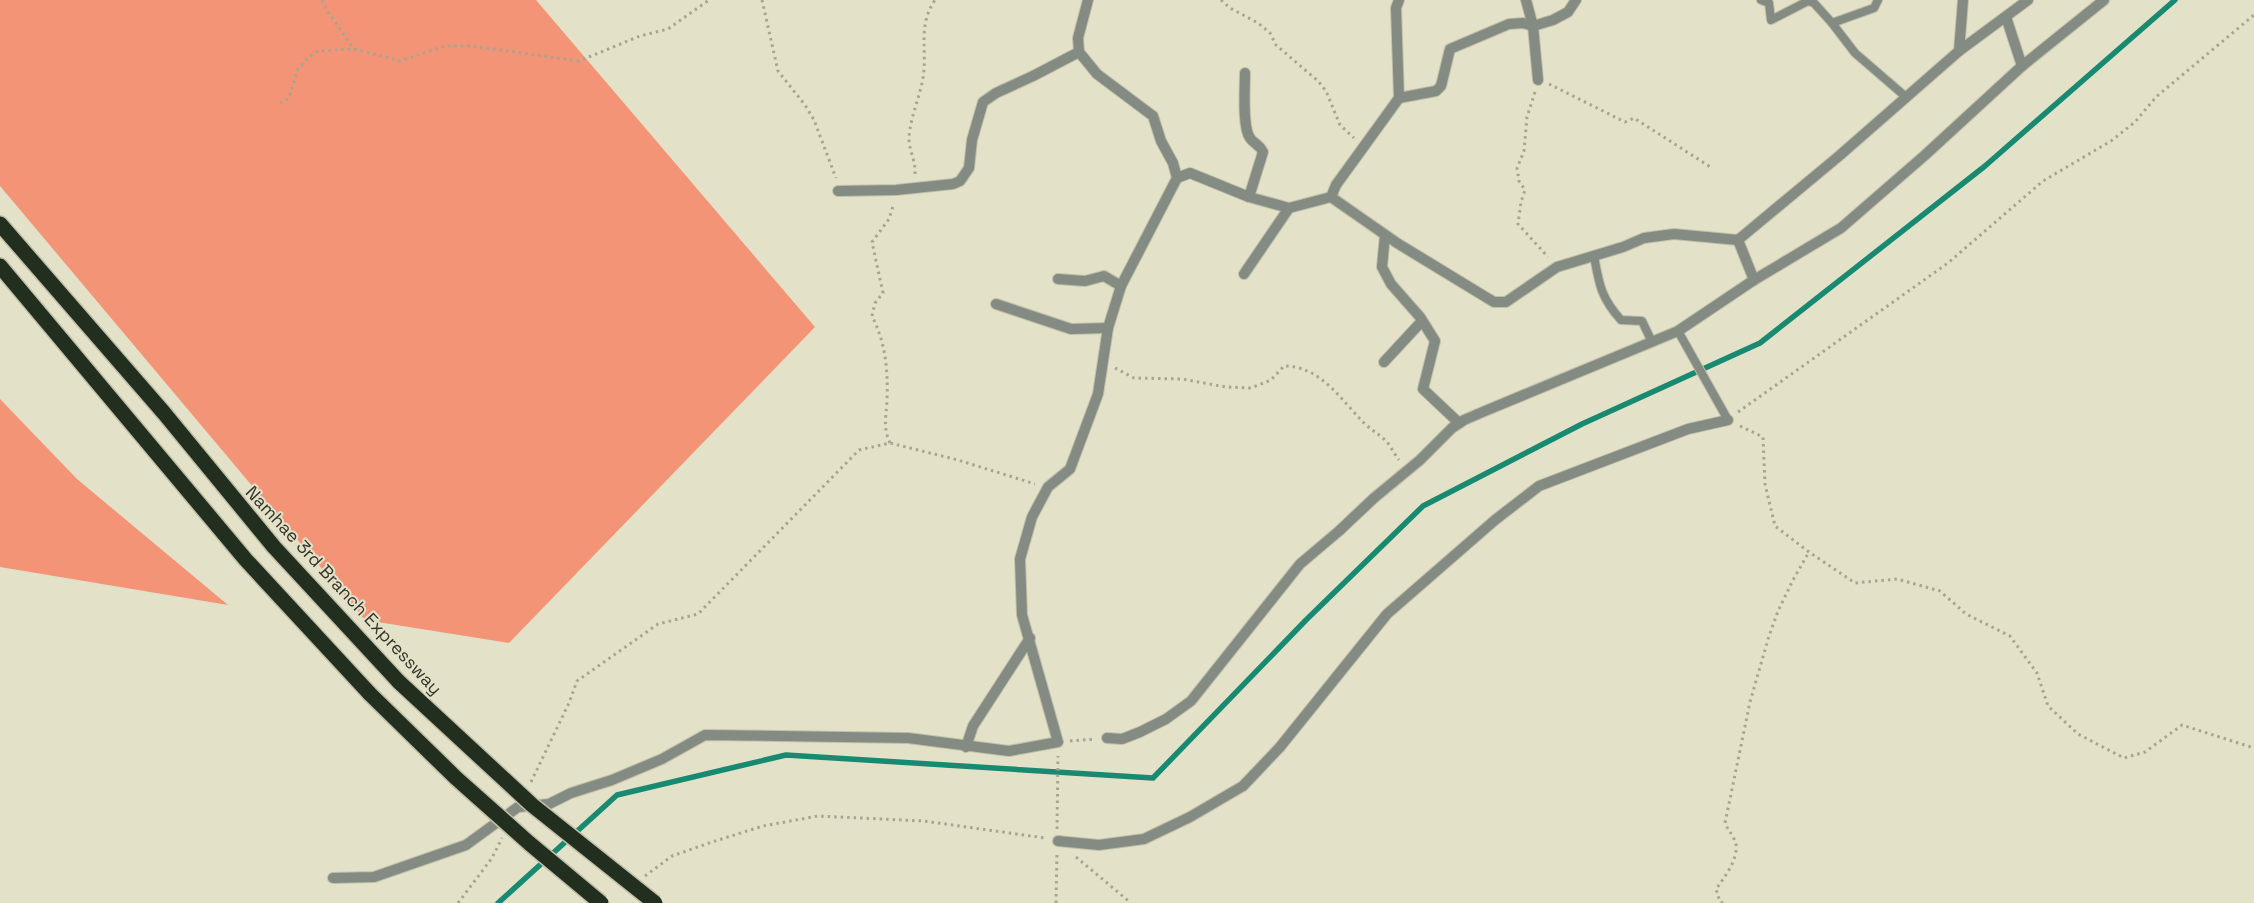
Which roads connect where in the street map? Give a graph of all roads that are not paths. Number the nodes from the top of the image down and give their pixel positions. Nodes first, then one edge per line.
1 (1088, 0) edge
2 (1399, 0) edge
3 (1526, 0) edge
4 (1576, 0) edge
5 (1761, 0) edge
6 (1878, 0) edge
7 (1963, 0) edge
8 (2028, 0) edge
9 (2104, 0) edge
10 (2006, 17) junction
11 (1832, 23) junction
12 (1532, 26) junction
13 (1959, 51) junction
14 (1079, 52) junction
15 (2022, 66) junction
16 (1245, 73) dead end
17 (1538, 80) road end
18 (1906, 97) junction
19 (1399, 98) junction
20 (1177, 178) junction
21 (838, 191) road end
22 (1249, 196) junction
23 (1331, 197) junction
24 (1289, 208) junction
25 (0, 224) edge
26 (1385, 235) junction
27 (1738, 240) junction
28 (1594, 256) junction
29 (0, 266) edge
30 (1244, 274) dead end
31 (1058, 279) dead end
32 (1754, 280) junction
33 (1121, 286) junction
34 (996, 304) dead end
35 (1422, 320) junction
36 (1108, 328) junction
37 (1678, 331) junction
38 (1652, 342) junction
39 (1384, 362) dead end
40 (1728, 420) joint
41 (1459, 423) junction
42 (1030, 638) junction
43 (1107, 738) road end
44 (966, 747) junction
45 (1058, 842) road end
46 (333, 878) dead end
47 (602, 903) edge
48 (655, 903) edge

1 - 14 street
2 - 19 street
3 - 12 street
4 - 12 street
5 - 11 lane
6 - 11 lane
7 - 13 street
8 - 10 street
9 - 15 street
10 - 13 street
10 - 15 street
11 - 18 lane
12 - 17 street
12 - 19 street
13 - 18 street
14 - 20 street
14 - 21 street
15 - 32 street
16 - 22 street
18 - 27 street
19 - 23 street
20 - 22 street
20 - 33 street
22 - 24 street
23 - 24 street
23 - 26 street
24 - 30 street
25 - 48 highway, Namhae 3rd Branch Expressway, bridge
26 - 28 street
26 - 35 street
27 - 28 street
27 - 32 street
28 - 38 lane
29 - 47 highway, bridge
31 - 33 street
32 - 37 street
33 - 36 street
34 - 36 street
35 - 39 street
35 - 41 street
36 - 42 street
37 - 38 street
37 - 40 lane
38 - 41 street
40 - 45 street
41 - 43 street
42 - 44 street
42 - 44 street
44 - 46 street

